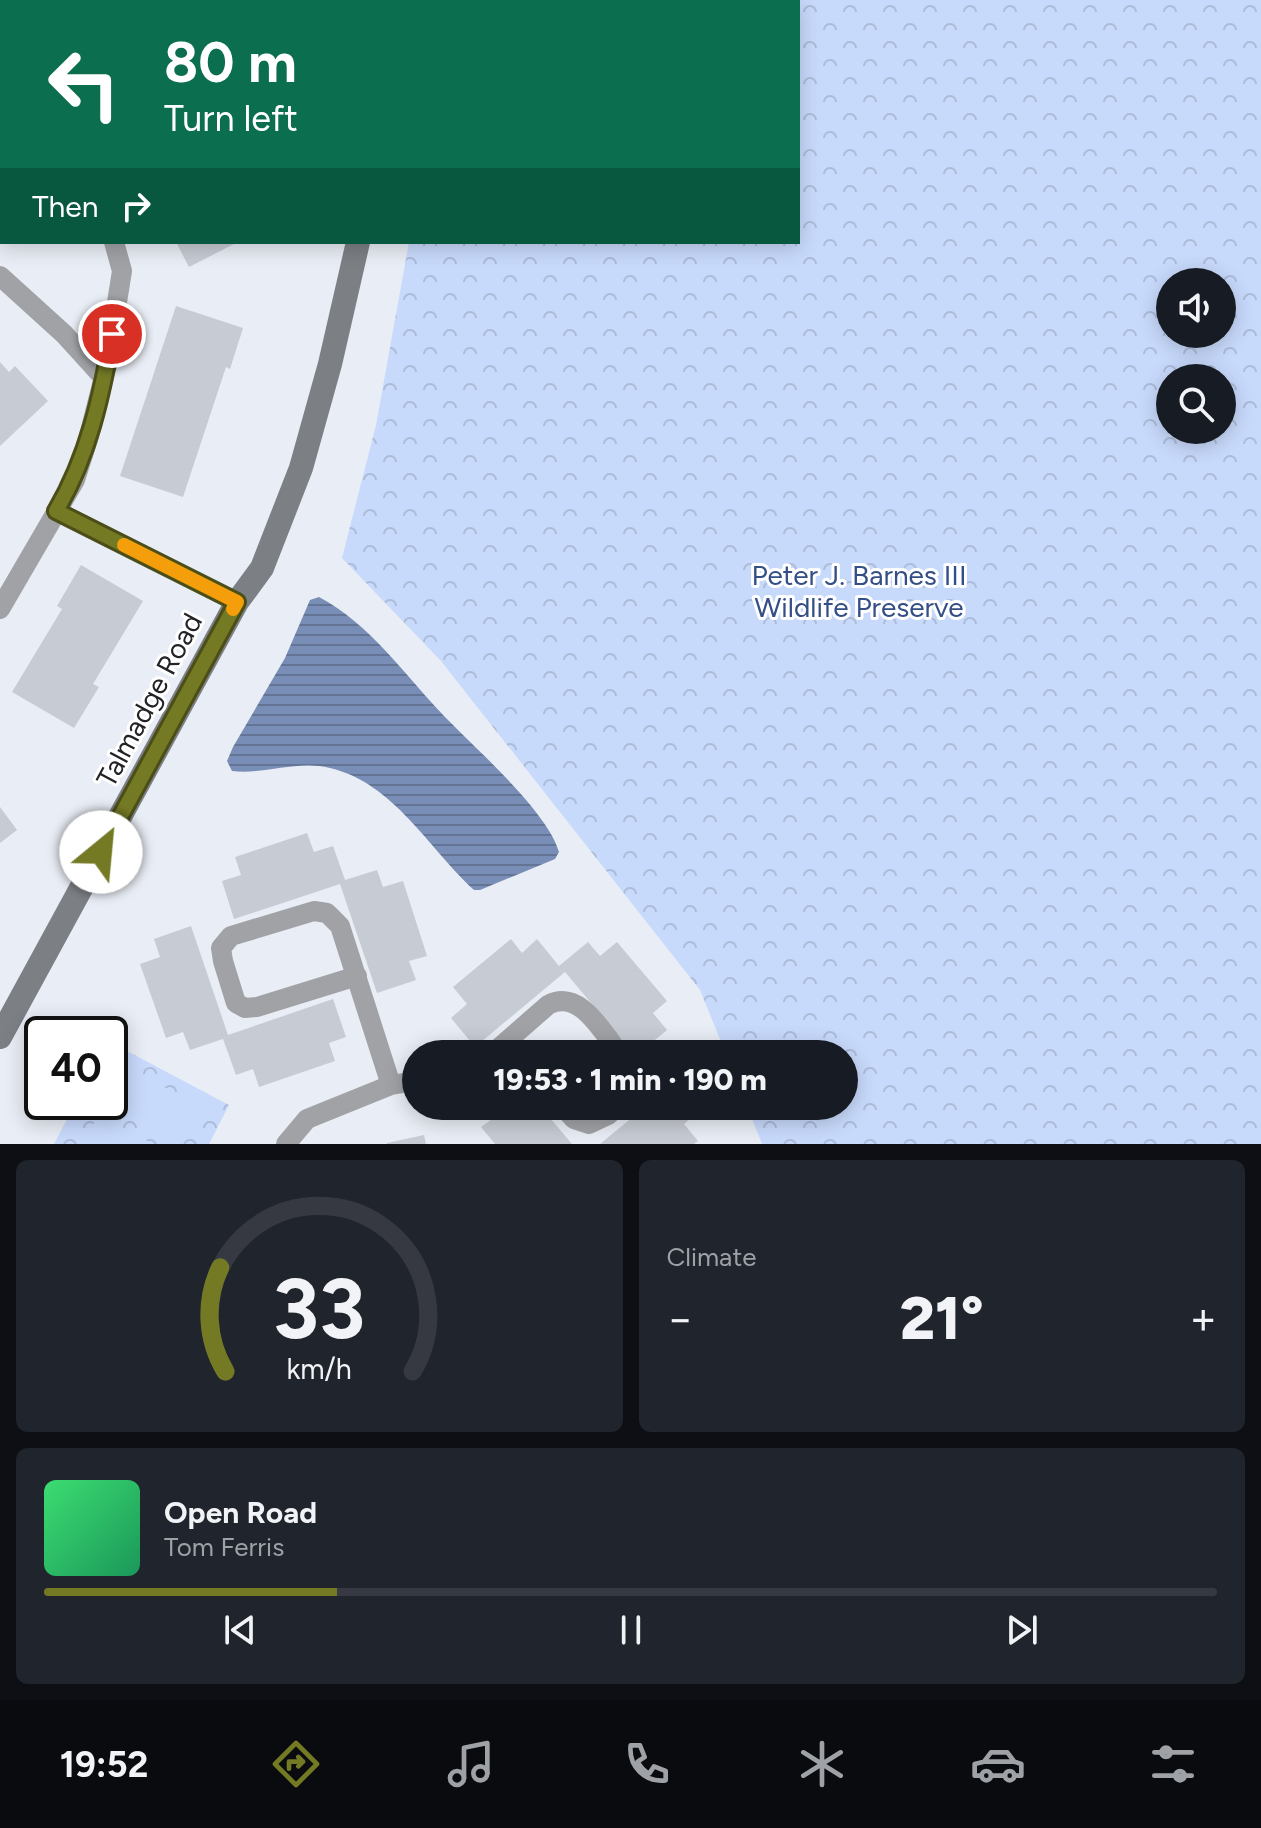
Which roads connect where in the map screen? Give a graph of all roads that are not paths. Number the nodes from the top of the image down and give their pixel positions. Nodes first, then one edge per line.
1 (115, 244) edge
2 (358, 244) edge
3 (0, 276) edge
4 (104, 378) junction
5 (56, 511) junction
6 (237, 602) junction
7 (0, 609) edge
8 (357, 976) junction
9 (0, 1037) edge
10 (514, 1040) edge
11 (608, 1040) edge
12 (402, 1083) edge
13 (391, 1085) junction
14 (577, 1120) edge
15 (597, 1120) edge
16 (286, 1144) edge

1 - 4 street
2 - 6 street, Talmadge Road
3 - 4 street
4 - 5 street
5 - 6 street
5 - 7 street
6 - 9 street, Talmadge Road
8 - 8 street
8 - 13 street
10 - 11 street
12 - 13 street
13 - 16 street
14 - 15 street

